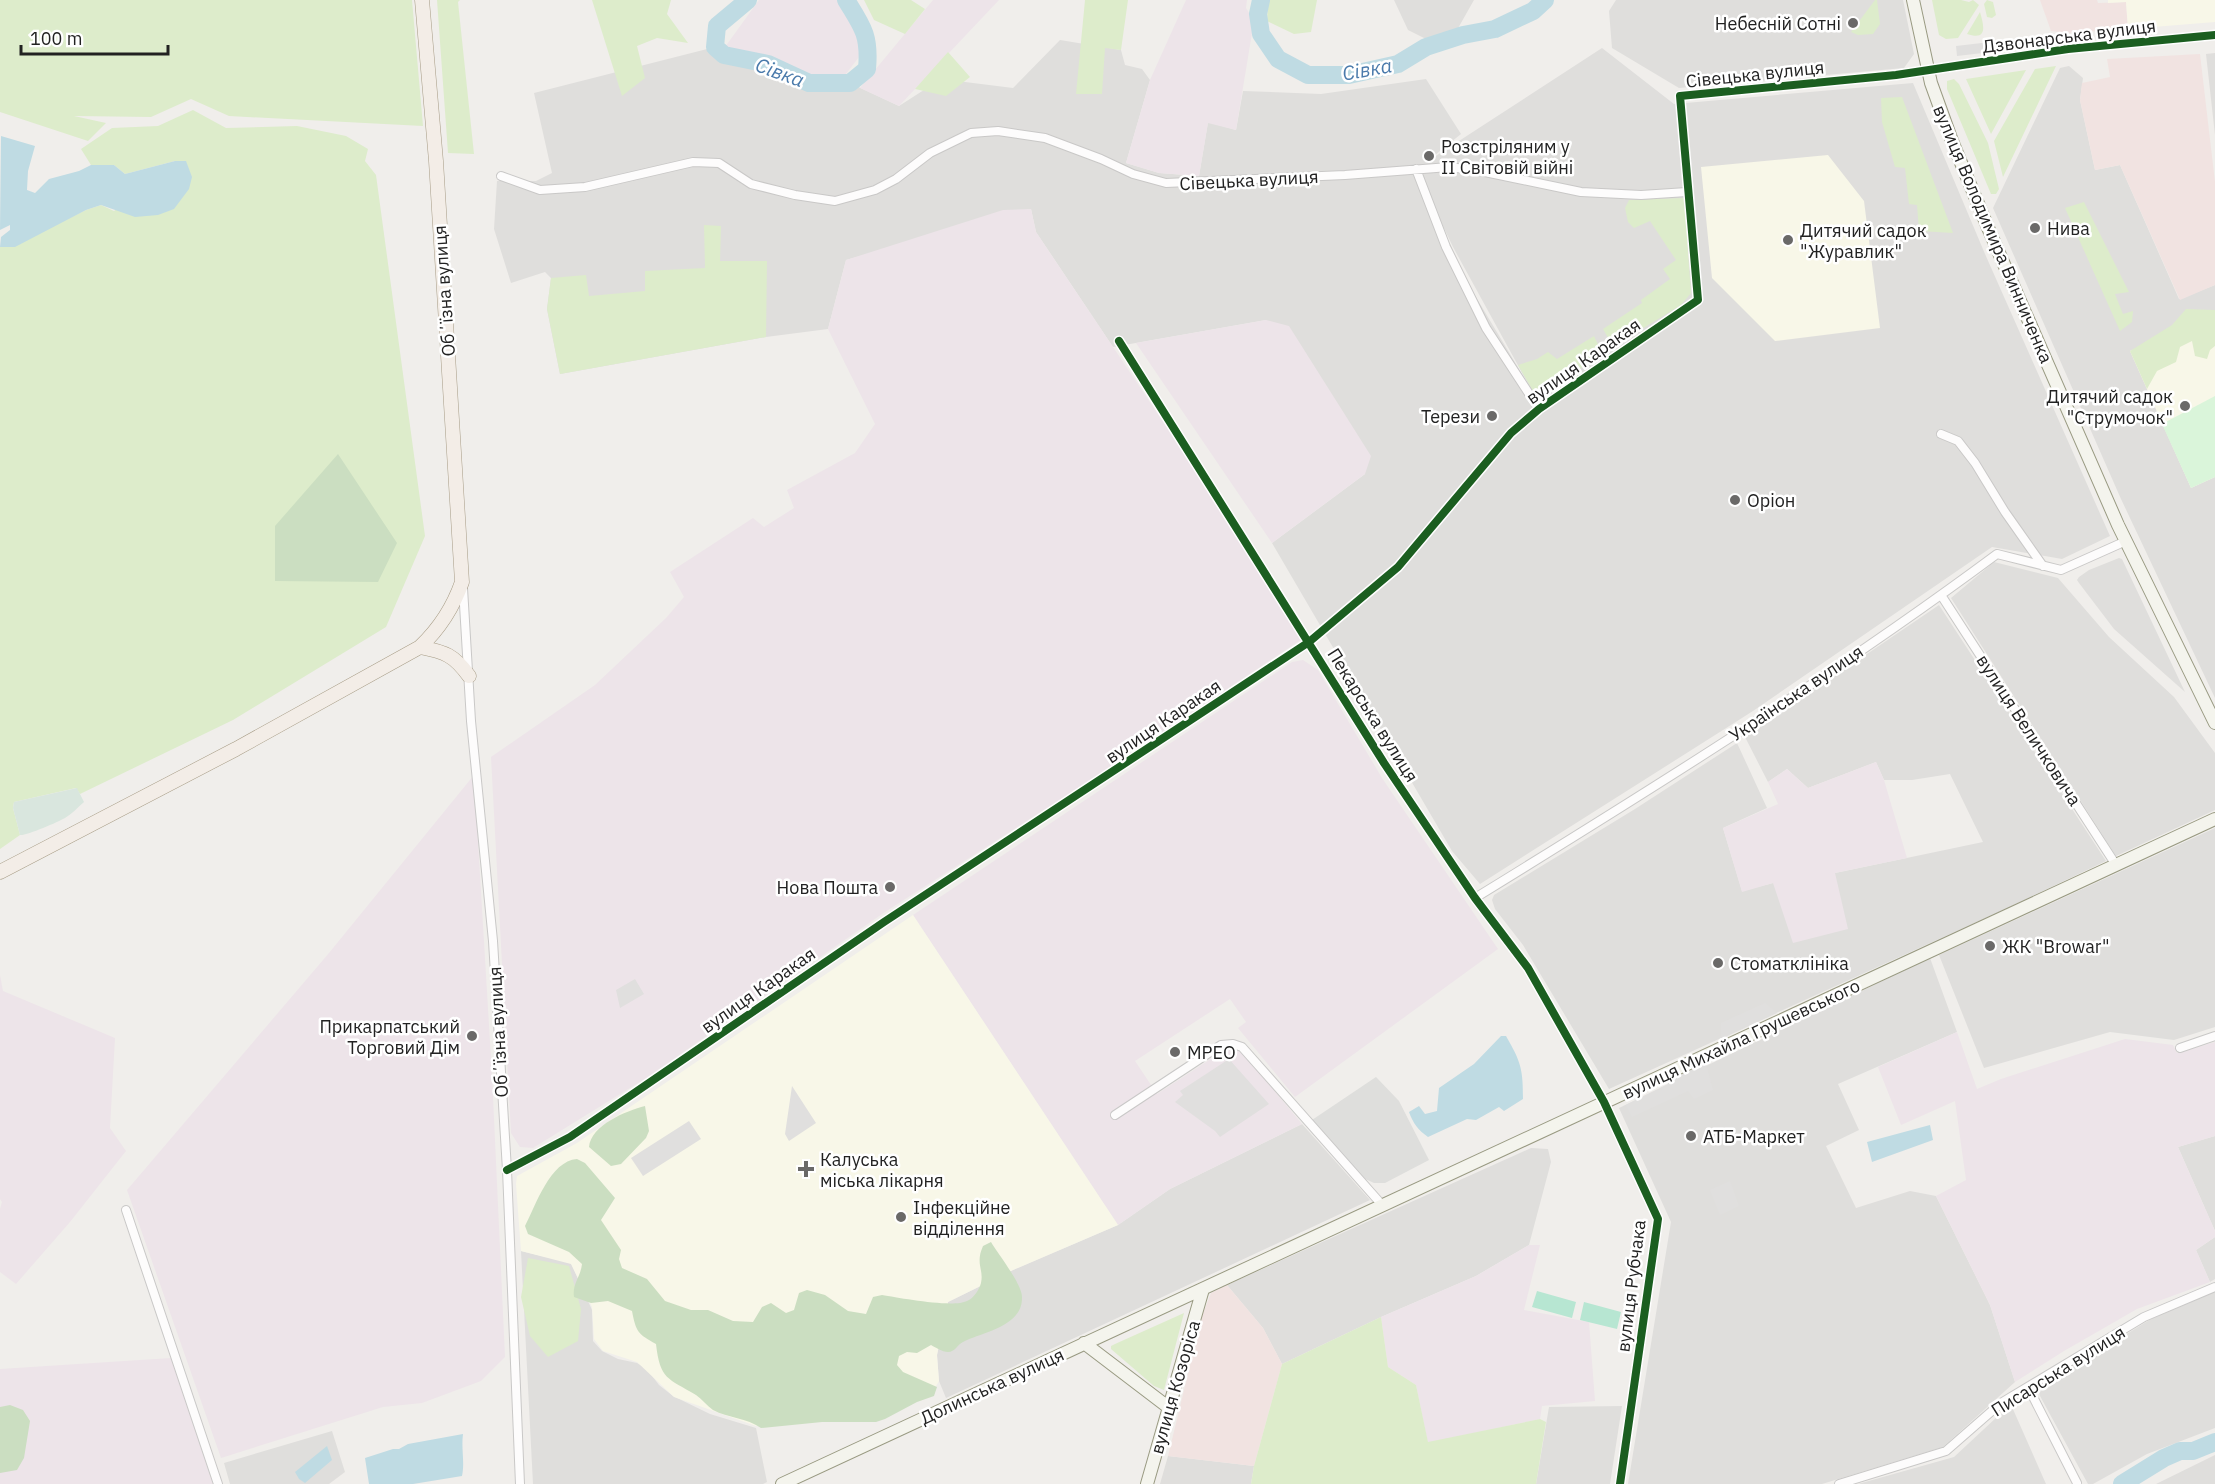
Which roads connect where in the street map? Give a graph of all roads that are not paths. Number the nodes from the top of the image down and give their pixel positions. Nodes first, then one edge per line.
1 (422, 0) edge
2 (1913, 0) edge
3 (2215, 35) edge
4 (1928, 70) junction
5 (1416, 169) junction
6 (501, 176) dead end
7 (1687, 192) junction
8 (1119, 341) dead end
9 (1539, 410) junction
10 (1941, 434) dead end
11 (2126, 541) junction
12 (2043, 566) junction
13 (462, 582) junction
14 (1941, 595) junction
15 (1309, 642) junction
16 (420, 647) junction
17 (469, 676) junction
18 (2215, 723) edge
19 (2215, 819) edge
20 (2116, 865) junction
21 (0, 872) edge
22 (1475, 898) junction
23 (2215, 1036) edge
24 (2180, 1048) dead end
25 (1604, 1102) junction
26 (1115, 1115) dead end
27 (507, 1170) junction
28 (1383, 1206) junction
29 (126, 1210) dead end
30 (2215, 1287) edge
31 (1203, 1289) junction
32 (1084, 1343) junction
33 (2028, 1387) junction
34 (1168, 1407) junction
35 (2077, 1483) edge
36 (218, 1484) edge
37 (520, 1484) edge
38 (782, 1484) edge
39 (1147, 1484) edge
40 (1620, 1484) edge
41 (1839, 1484) edge

1 - 13 main road, Обʼїзна вулиця
2 - 4 main road, вулиця Володимира Винниченка
3 - 4 street, Дзвонарська вулиця
4 - 7 street, Сівецька вулиця
4 - 11 main road, вулиця Володимира Винниченка
5 - 6 street, Сівецька вулиця
5 - 7 street, Сівецька вулиця
5 - 9 street
7 - 9 street, вулиця Каракая
8 - 15 street, Пекарська вулиця
9 - 15 street, вулиця Каракая
10 - 12 street
11 - 12 street, Українська вулиця
11 - 18 main road, вулиця Володимира Винниченка
12 - 14 street, Українська вулиця
13 - 16 main road, Обʼїзна вулиця
13 - 17 street, Обʼїзна вулиця
14 - 20 street, вулиця Величковича
14 - 22 street, Українська вулиця
15 - 22 street, Пекарська вулиця
15 - 27 street, вулиця Каракая
16 - 17 main road
16 - 21 main road, Обʼїзна вулиця
17 - 27 street, Обʼїзна вулиця
19 - 20 main road, вулиця Михайла Грушевського
20 - 25 main road, вулиця Михайла Грушевського
22 - 25 street, Пекарська вулиця
23 - 24 street
25 - 28 main road, вулиця Михайла Грушевського
25 - 40 street, вулиця Рубчака
26 - 28 street
27 - 37 street, Обʼїзна вулиця
28 - 31 main road, вулиця Михайла Грушевського
29 - 36 street
30 - 33 street, Писарська вулиця
31 - 32 main road, Долинська вулиця
31 - 34 main road, вулиця Козоріса
32 - 34 main road
32 - 38 main road, Долинська вулиця
33 - 35 street
33 - 41 street, Писарська вулиця
34 - 39 main road, вулиця Козоріса

